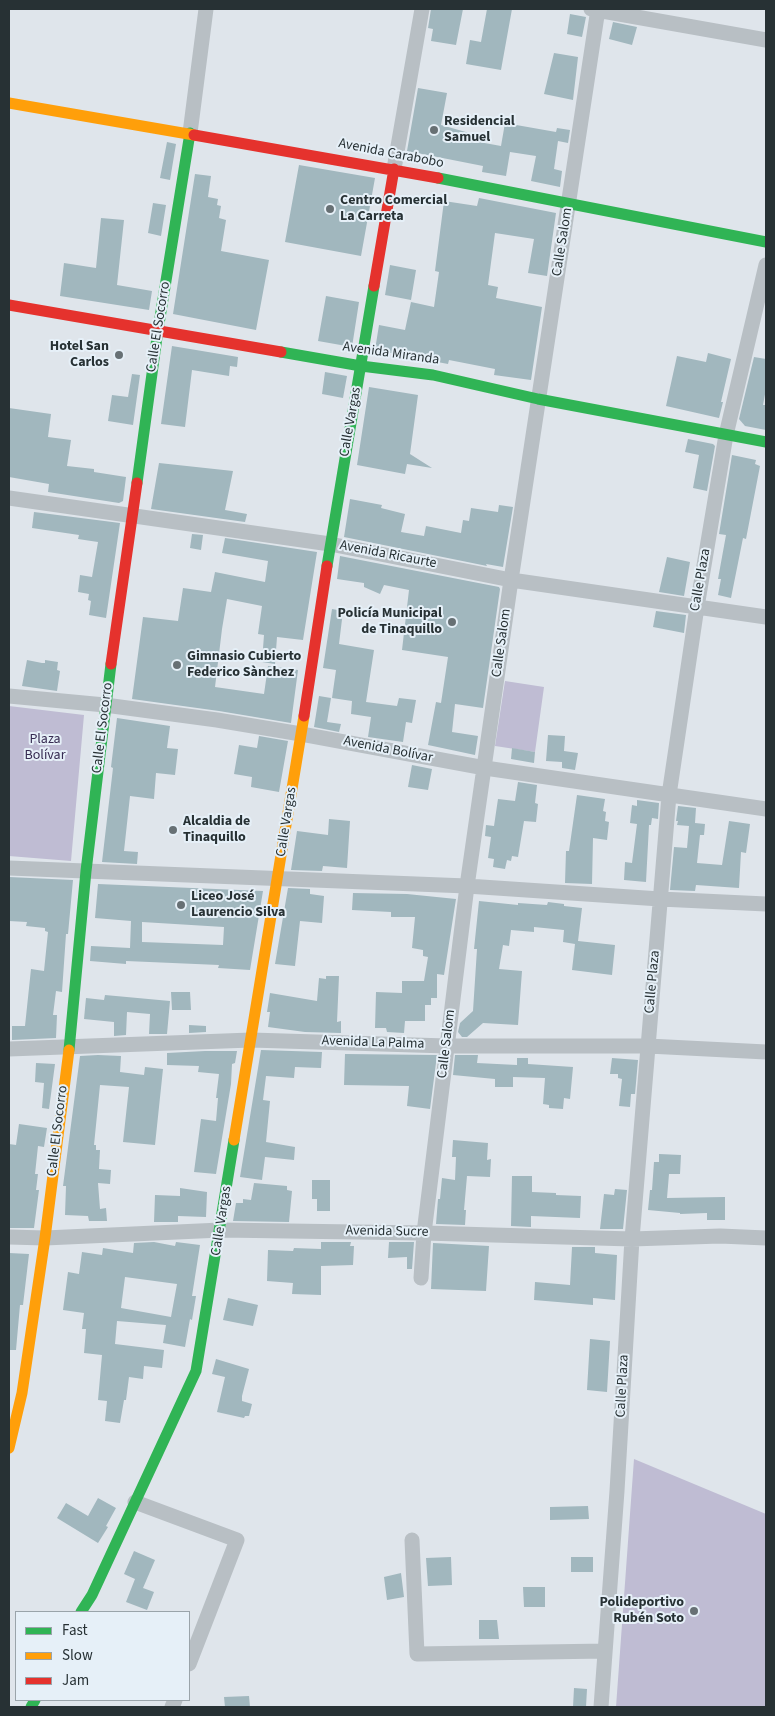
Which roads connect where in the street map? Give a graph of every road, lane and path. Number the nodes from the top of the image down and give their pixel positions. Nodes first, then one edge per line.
1 (206, 9) edge
2 (422, 9) edge
3 (595, 9) edge
4 (766, 40) edge
5 (9, 103) edge
6 (190, 133) junction
7 (394, 169) junction
8 (569, 204) junction
9 (766, 242) edge
10 (766, 265) edge
11 (9, 305) edge
12 (158, 330) junction
13 (361, 366) junction
14 (538, 399) junction
15 (726, 435) junction
16 (766, 442) edge
17 (9, 498) edge
18 (134, 515) junction
19 (330, 544) junction
20 (511, 580) junction
21 (697, 607) junction
22 (766, 617) edge
23 (9, 696) edge
24 (105, 705) junction
25 (301, 734) junction
26 (485, 768) junction
27 (669, 795) junction
28 (766, 809) edge
29 (9, 868) edge
30 (86, 871) junction
31 (277, 880) junction
32 (467, 886) junction
33 (660, 899) junction
34 (766, 904) edge
35 (250, 1040) junction
36 (447, 1046) junction
37 (648, 1046) junction
38 (69, 1047) junction
39 (9, 1049) edge
40 (766, 1052) edge
41 (221, 1230) junction
42 (424, 1233) junction
43 (9, 1237) edge
44 (45, 1238) junction
45 (766, 1238) edge
46 (632, 1239) junction
47 (421, 1278) dead end
48 (9, 1448) edge
49 (135, 1502) junction
50 (412, 1540) dead end
51 (82, 1611) edge
52 (605, 1651) junction
53 (190, 1661) edge
54 (601, 1707) edge

1 - 6 street, Calle El Socorro
2 - 7 street, Calle Vargas
3 - 4 street
3 - 8 street, Calle Salom
5 - 6 street, Avenida Carabobo
6 - 7 street, Avenida Carabobo
6 - 12 street, Calle El Socorro
7 - 8 street, Avenida Carabobo
7 - 13 street, Calle Vargas
8 - 9 street, Avenida Carabobo
8 - 14 street, Calle Salom
10 - 15 street, Calle Plaza
11 - 12 street, Avenida Miranda
12 - 13 street, Avenida Miranda
12 - 18 street, Calle El Socorro
13 - 14 street, Avenida Miranda
13 - 19 street, Calle Vargas
14 - 15 street, Avenida Miranda
14 - 20 street, Calle Salom
15 - 16 street, Avenida Miranda
15 - 21 street, Calle Plaza
17 - 18 street, Avenida Ricaurte
18 - 19 street, Avenida Ricaurte
18 - 24 street, Calle El Socorro
19 - 20 street, Avenida Ricaurte
19 - 25 street, Calle Vargas
20 - 21 street, Avenida Ricaurte
20 - 26 street, Calle Salom
21 - 22 street, Avenida Ricaurte
21 - 27 street, Calle Plaza
23 - 24 street, Avenida Bolívar
24 - 25 street, Avenida Bolívar
24 - 30 street, Calle El Socorro
25 - 26 street, Avenida Bolívar
25 - 31 street, Calle Vargas
26 - 27 street, Avenida Bolívar
26 - 32 street, Calle Salom
27 - 28 street, Avenida Bolívar
27 - 33 street, Calle Plaza
29 - 30 street
30 - 31 street
30 - 38 street, Calle El Socorro
31 - 32 street
31 - 35 street, Calle Vargas
32 - 33 street
32 - 36 street, Calle Salom
33 - 34 street
33 - 37 street, Calle Plaza
35 - 36 street, Avenida La Palma
35 - 38 street, Avenida La Palma
35 - 41 street, Calle Vargas
36 - 37 street, Avenida La Palma
36 - 42 street, Calle Salom
37 - 40 street, Avenida La Palma
37 - 46 street, Calle Plaza
38 - 39 street, Avenida La Palma
38 - 44 street, Calle El Socorro
41 - 42 street, Avenida Sucre
41 - 44 street, Avenida Sucre
41 - 49 street, Calle Vargas
42 - 46 street, Avenida Sucre
42 - 47 street, Calle Salom
43 - 44 street, Avenida Sucre
44 - 48 street, Calle El Socorro
45 - 46 street, Avenida Sucre
46 - 52 street, Calle Plaza
49 - 51 street, Calle Vargas
49 - 53 street
50 - 52 street
52 - 54 street, Calle Plaza

